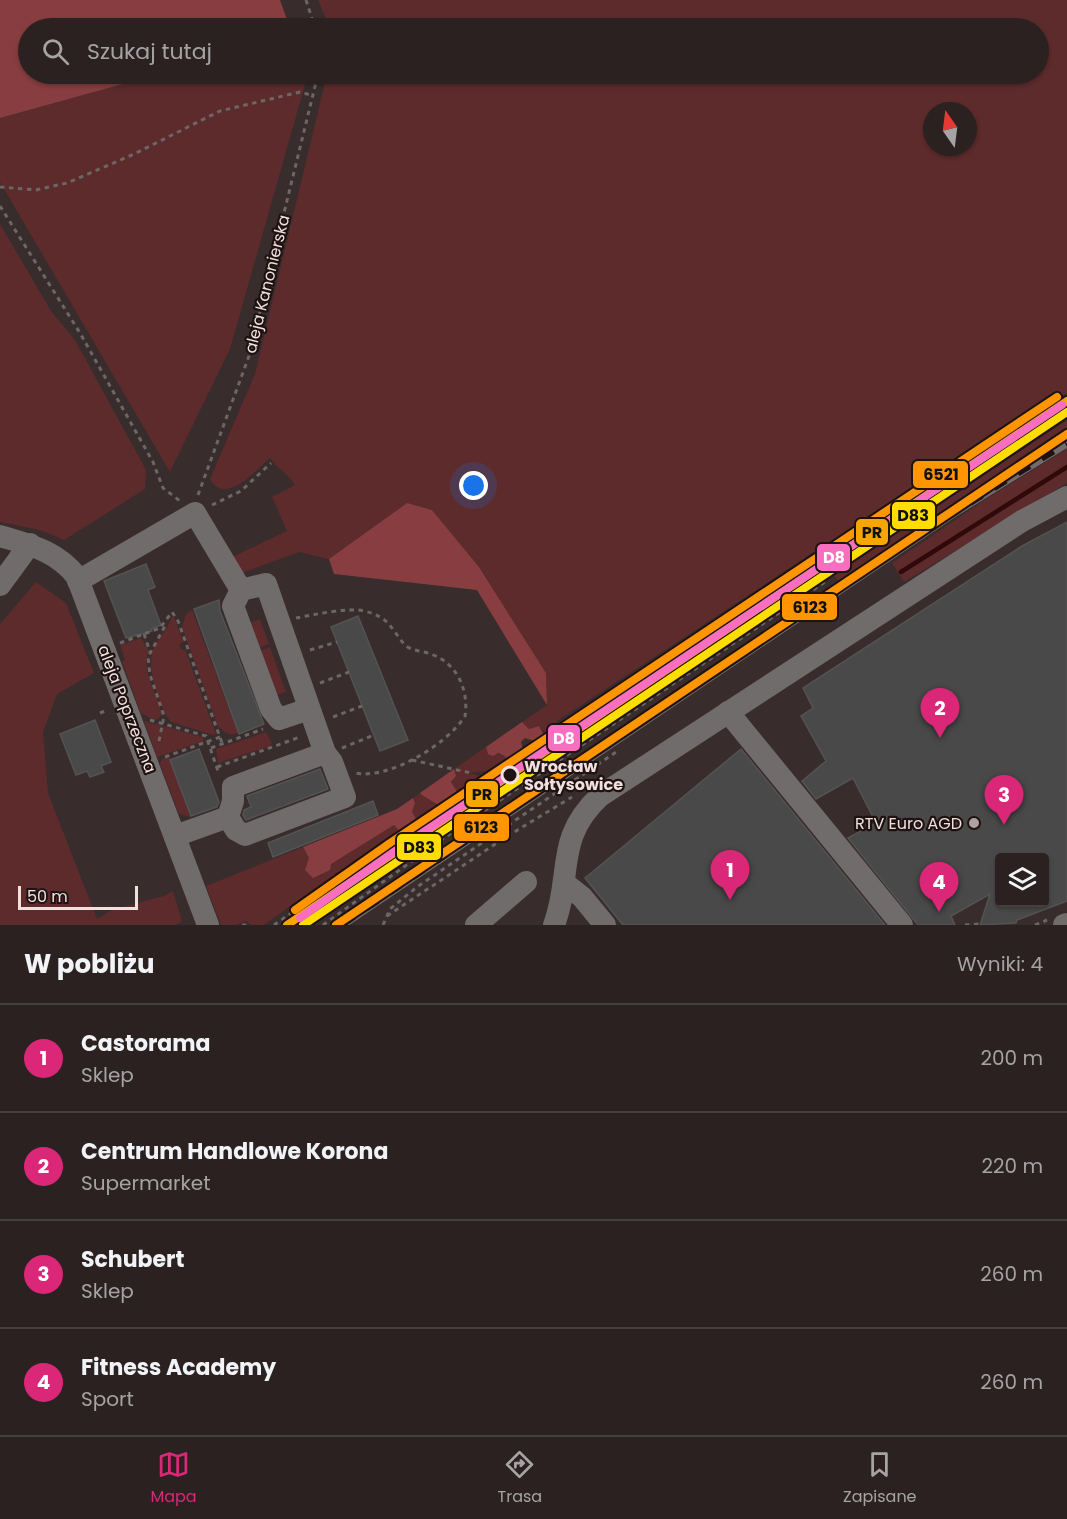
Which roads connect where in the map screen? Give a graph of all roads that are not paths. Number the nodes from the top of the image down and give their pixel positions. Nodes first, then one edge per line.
1 (1067, 497) edge
2 (0, 536) edge
3 (30, 544) junction
4 (78, 581) junction
5 (0, 585) edge
6 (241, 590) junction
7 (729, 712) junction
8 (309, 714) junction
9 (325, 753) junction
10 (228, 817) junction
11 (175, 836) junction
12 (526, 882) dead end
13 (564, 883) junction
14 (208, 925) edge
15 (476, 925) edge
16 (554, 925) edge
17 (605, 925) edge
18 (902, 925) edge

1 - 7 street
2 - 3 street, aleja Poprzeczna
3 - 4 street, aleja Poprzeczna
3 - 5 street
4 - 6 street
4 - 11 street, aleja Poprzeczna
6 - 8 street
6 - 8 street
7 - 13 street
7 - 18 street
8 - 9 street
9 - 10 street
9 - 10 street
10 - 11 street
11 - 14 street, aleja Poprzeczna
12 - 15 street
13 - 16 street
13 - 17 street

